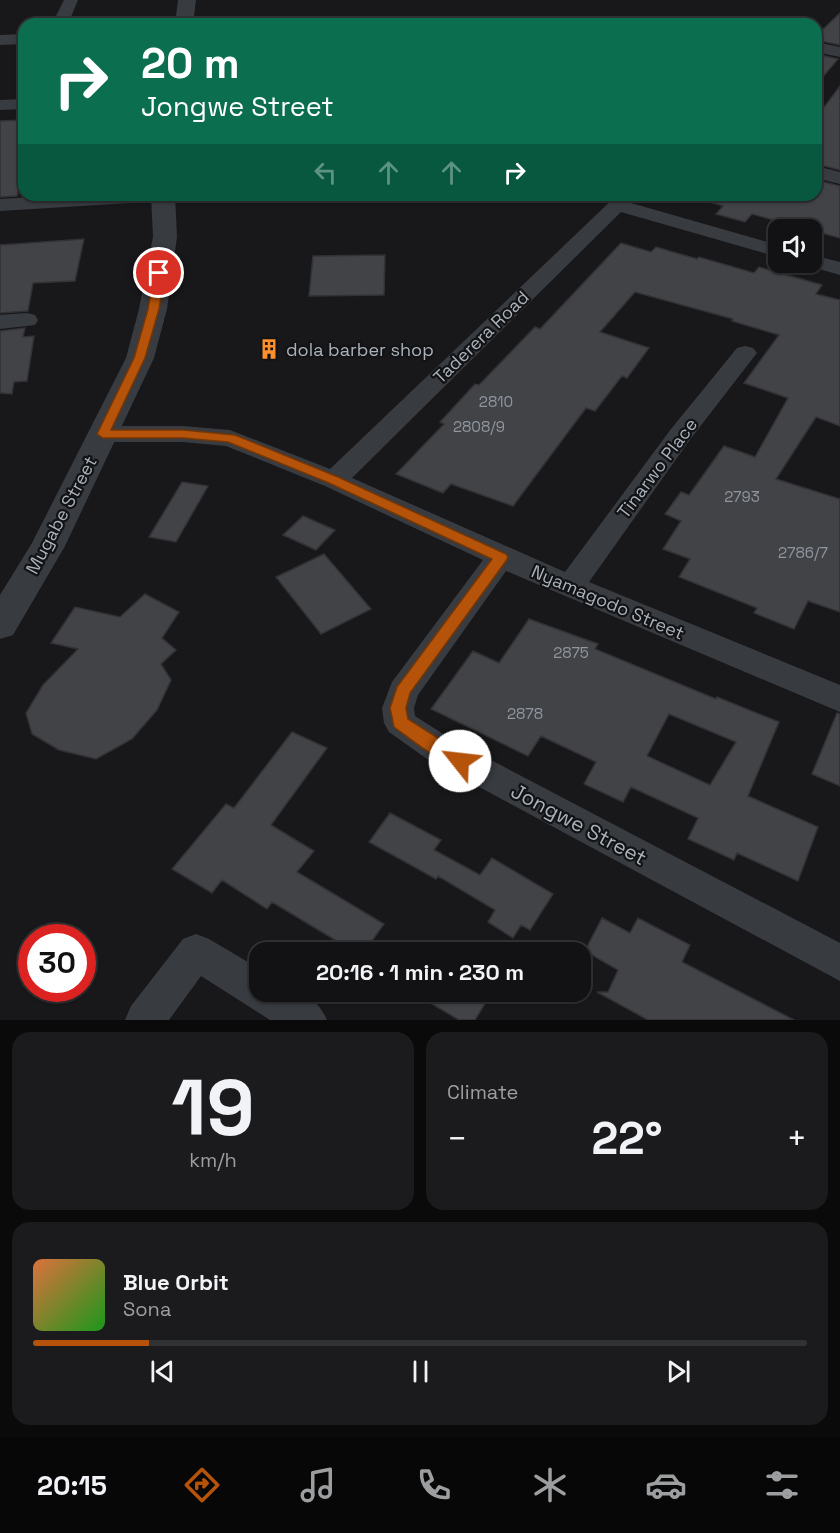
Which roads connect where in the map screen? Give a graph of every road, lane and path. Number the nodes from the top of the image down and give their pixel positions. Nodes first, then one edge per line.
1 (71, 0) edge
2 (187, 0) edge
3 (63, 18) edge
4 (185, 18) edge
5 (18, 39) edge
6 (0, 40) edge
7 (822, 48) edge
8 (840, 52) edge
9 (18, 104) edge
10 (0, 105) edge
11 (822, 174) edge
12 (840, 178) edge
13 (65, 201) edge
14 (163, 201) edge
15 (622, 201) edge
16 (626, 201) edge
17 (0, 205) edge
18 (768, 249) edge
19 (822, 264) edge
20 (840, 269) edge
21 (27, 320) dead end
22 (0, 322) edge
23 (746, 352) dead end
24 (103, 434) junction
25 (334, 480) junction
26 (501, 557) junction
27 (571, 586) junction
28 (0, 625) edge
29 (840, 699) edge
30 (840, 963) edge
31 (249, 984) edge
32 (278, 1002) edge
33 (145, 1020) edge
34 (307, 1020) edge

1 - 3 street
2 - 4 street
5 - 6 street
7 - 8 street
9 - 10 street
11 - 12 street
13 - 17 street
14 - 24 street, Mugabe Street
15 - 25 street, Taderera Road
16 - 18 street
19 - 20 street
21 - 22 street
23 - 27 street, Tinarwo Place
24 - 25 street, Nyamagodo Street
24 - 28 street, Mugabe Street
25 - 26 street, Nyamagodo Street
26 - 27 street, Nyamagodo Street
26 - 30 street, Jongwe Street
27 - 29 street, Nyamagodo Street
31 - 33 street
32 - 34 street

